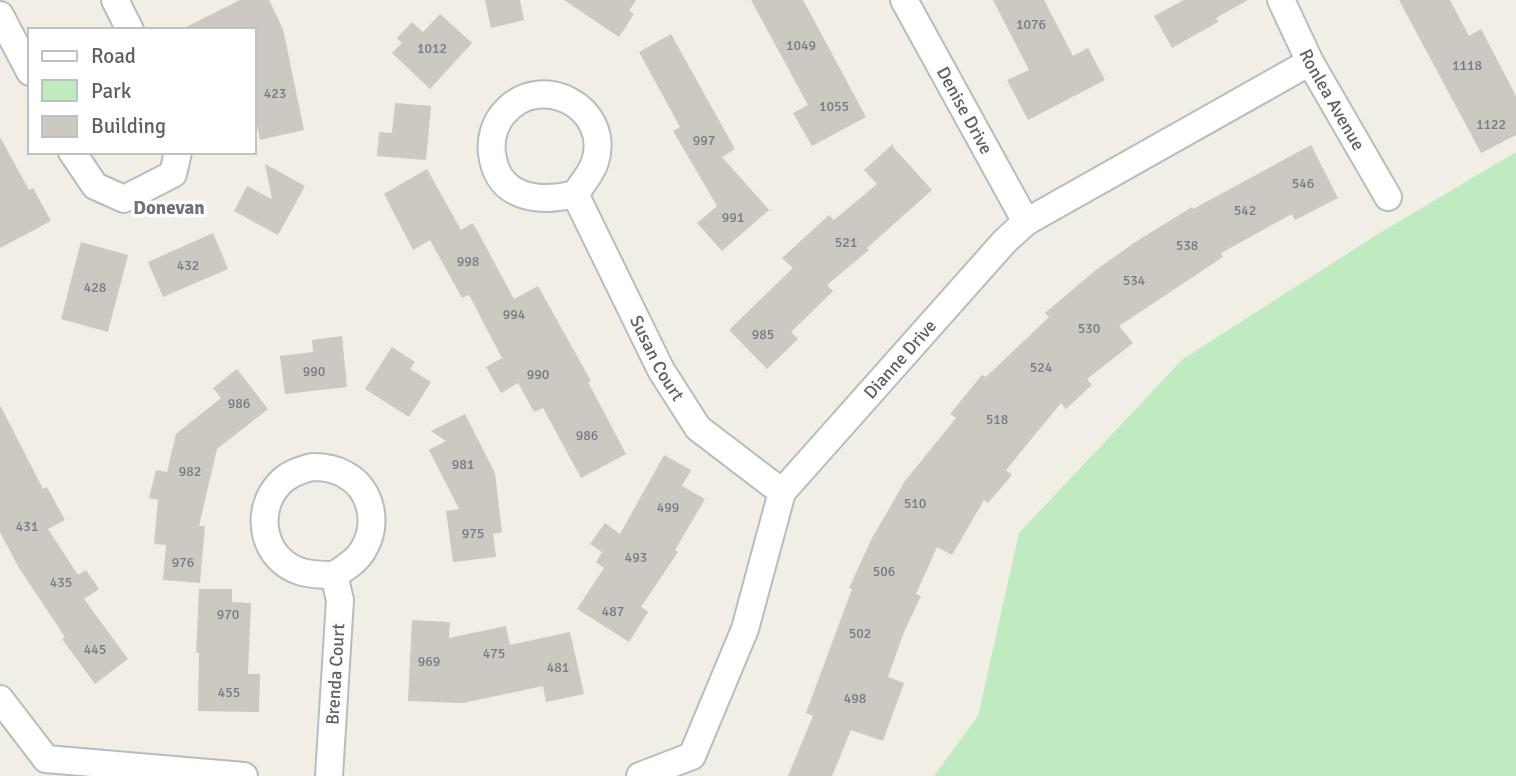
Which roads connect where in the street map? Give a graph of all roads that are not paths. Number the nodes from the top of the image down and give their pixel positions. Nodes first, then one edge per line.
1 (115, 0) edge
2 (904, 0) edge
3 (1281, 0) edge
4 (0, 15) edge
5 (129, 28) edge
6 (1310, 62) junction
7 (28, 68) edge
8 (73, 154) edge
9 (178, 154) edge
10 (575, 194) junction
11 (1388, 197) dead end
12 (1026, 222) junction
13 (782, 492) junction
14 (334, 575) junction
15 (0, 699) edge
16 (244, 776) edge
17 (329, 776) edge
18 (640, 776) edge

1 - 5 street
2 - 12 street, Denise Drive
3 - 6 street, Ronlea Avenue
4 - 7 street
6 - 11 street, Ronlea Avenue
6 - 12 street, Dianne Drive
8 - 9 street
10 - 10 street
10 - 13 street, Susan Court
12 - 13 street, Dianne Drive
13 - 18 street, Dianne Drive
14 - 14 street
14 - 17 street, Brenda Court
15 - 16 street

